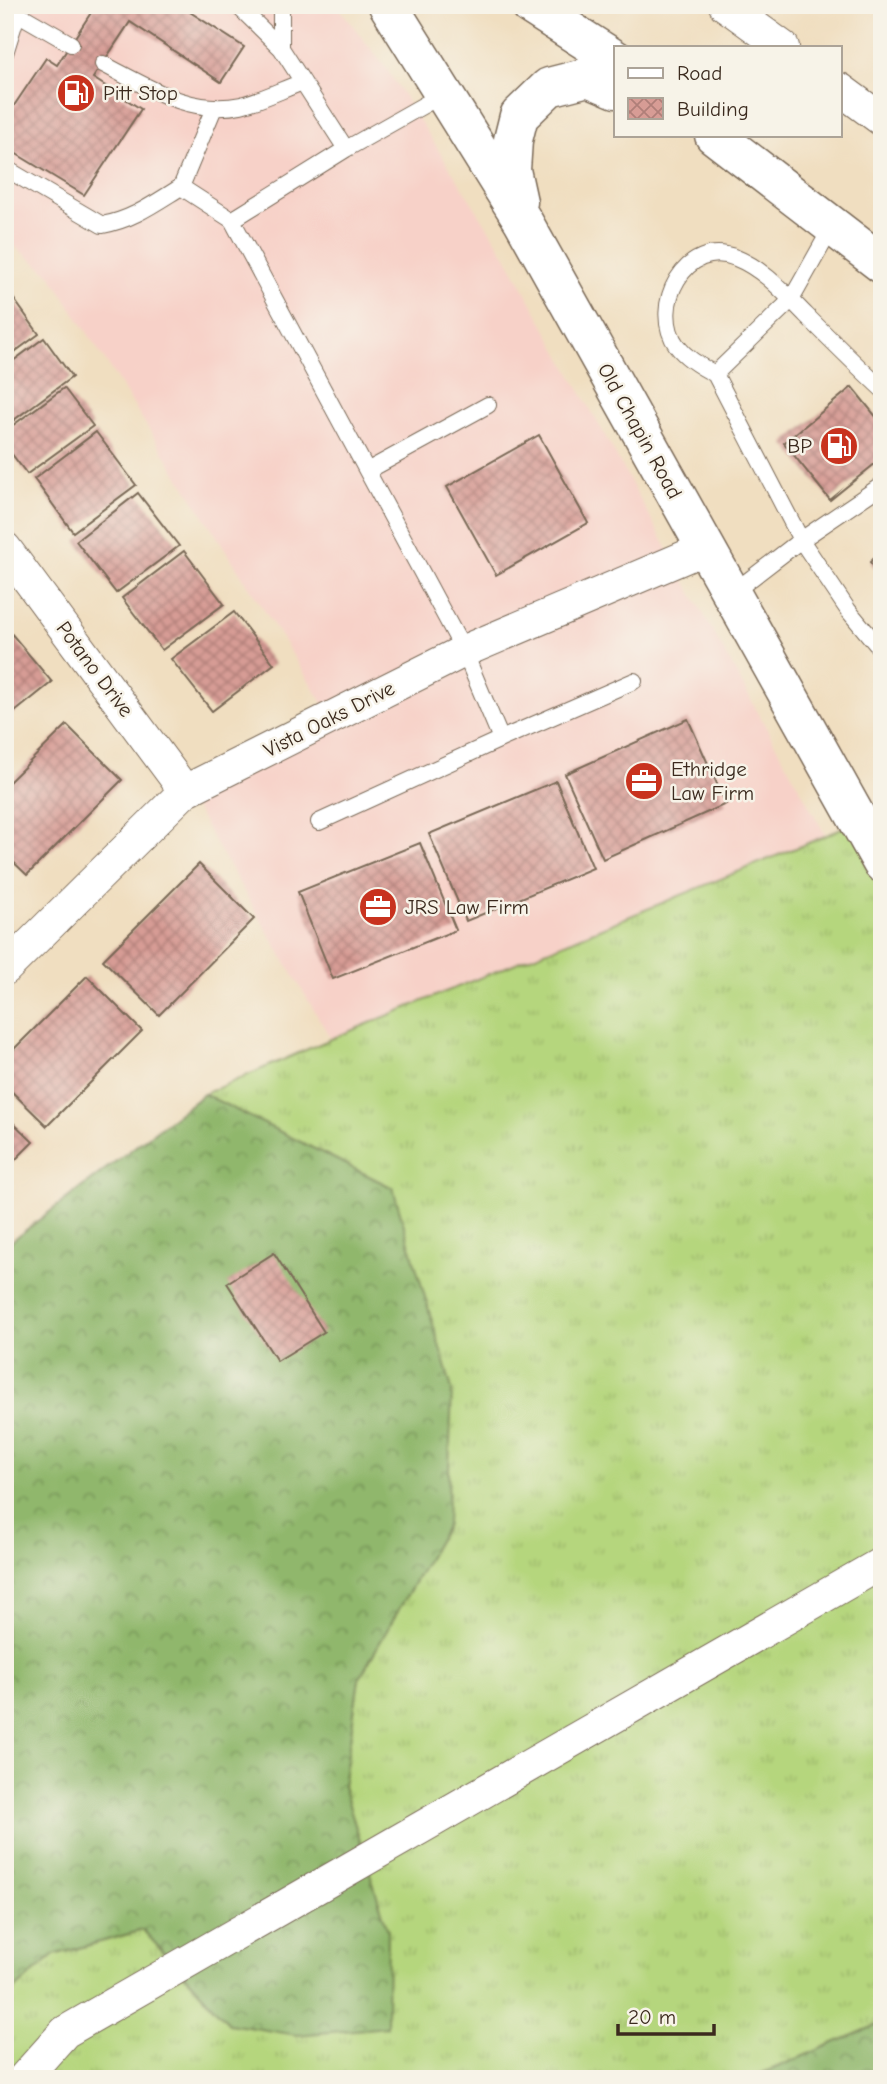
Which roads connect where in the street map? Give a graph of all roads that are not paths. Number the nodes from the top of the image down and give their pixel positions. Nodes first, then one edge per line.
1 (237, 5) edge
2 (281, 5) edge
3 (388, 5) edge
4 (530, 5) edge
5 (725, 5) edge
6 (18, 9) edge
7 (71, 44) dead end
8 (782, 46) edge
9 (281, 48) junction
10 (5, 53) edge
11 (614, 59) edge
12 (103, 64) dead end
13 (303, 82) junction
14 (614, 88) edge
15 (842, 90) edge
16 (444, 93) junction
17 (214, 108) junction
18 (882, 120) edge
19 (715, 136) edge
20 (346, 149) junction
21 (5, 167) edge
22 (181, 187) junction
23 (232, 220) junction
24 (523, 221) junction
25 (832, 227) junction
26 (882, 264) edge
27 (791, 300) junction
28 (715, 374) junction
29 (882, 390) edge
30 (488, 404) dead end
31 (367, 471) junction
32 (882, 485) edge
33 (801, 540) junction
34 (706, 548) junction
35 (9, 562) edge
36 (731, 594) junction
37 (464, 651) junction
38 (882, 651) edge
39 (634, 681) dead end
40 (501, 739) junction
41 (185, 791) junction
42 (319, 822) dead end
43 (882, 863) edge
44 (5, 969) edge
45 (882, 1563) edge
46 (23, 2079) edge

1 - 9 lane
2 - 9 lane
3 - 16 street, Old Chapin Road
4 - 11 street
5 - 8 street
6 - 7 lane
6 - 10 lane
9 - 13 lane
12 - 17 lane
13 - 17 lane
13 - 20 lane
14 - 24 street
15 - 18 street
16 - 20 lane
16 - 24 street, Old Chapin Road
17 - 22 lane
19 - 25 street
20 - 23 lane
21 - 22 lane
22 - 23 lane
23 - 31 lane
24 - 34 street, Old Chapin Road
25 - 26 street
25 - 27 lane
27 - 28 lane
27 - 28 lane
27 - 29 lane
28 - 33 lane
30 - 31 lane
31 - 37 lane
32 - 33 lane
33 - 36 lane
33 - 38 lane
34 - 36 street, Old Chapin Road
34 - 37 street, Vista Oaks Drive
35 - 41 street, Potano Drive
36 - 43 street, Old Chapin Road
37 - 40 lane
37 - 41 street, Vista Oaks Drive
39 - 40 lane
40 - 42 lane
41 - 44 street, Vista Oaks Drive
45 - 46 street

